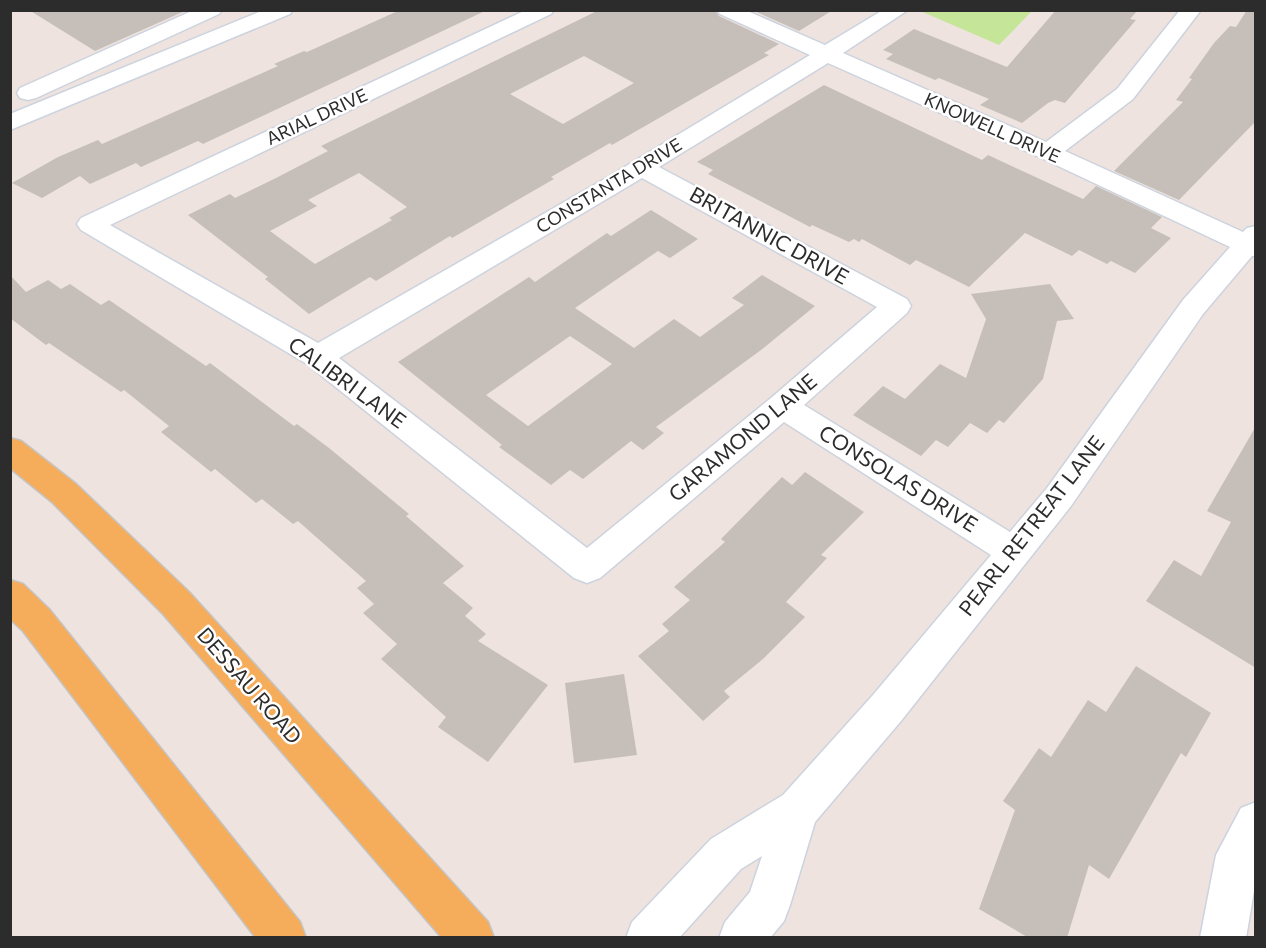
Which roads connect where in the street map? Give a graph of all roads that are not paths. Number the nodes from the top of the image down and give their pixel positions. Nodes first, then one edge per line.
1 (212, 10) edge
2 (283, 10) edge
3 (544, 10) edge
4 (727, 10) edge
5 (898, 10) edge
6 (1191, 10) edge
7 (826, 54) junction
8 (10, 101) edge
9 (10, 123) edge
10 (1048, 152) junction
11 (641, 167) junction
12 (90, 224) joint
13 (1252, 242) edge
14 (897, 306) joint
15 (318, 357) junction
16 (782, 406) junction
17 (10, 450) edge
18 (1014, 552) junction
19 (587, 568) joint
20 (10, 595) edge
21 (798, 810) junction
22 (1256, 823) edge
23 (284, 938) edge
24 (472, 938) edge
25 (648, 938) edge
26 (741, 938) edge
27 (1223, 938) edge

1 - 8 street
2 - 9 street
3 - 12 street, ARIAL DRIVE
4 - 7 street, KNOWELL DRIVE
5 - 7 street, CONSTANTA DRIVE
6 - 10 street
7 - 10 street, KNOWELL DRIVE
7 - 11 street, CONSTANTA DRIVE
10 - 13 street, KNOWELL DRIVE
11 - 14 street, BRITANNIC DRIVE
11 - 15 street, CONSTANTA DRIVE
12 - 15 street, CALIBRI LANE
13 - 18 street, PEARL RETREAT LANE
14 - 16 street, GARAMOND LANE
15 - 19 street, CALIBRI LANE
16 - 18 street, CONSOLAS DRIVE
16 - 19 street, GARAMOND LANE
17 - 24 main road, DESSAU ROAD
18 - 21 street, PEARL RETREAT LANE
20 - 23 main road
21 - 25 street
21 - 26 street
22 - 27 street

